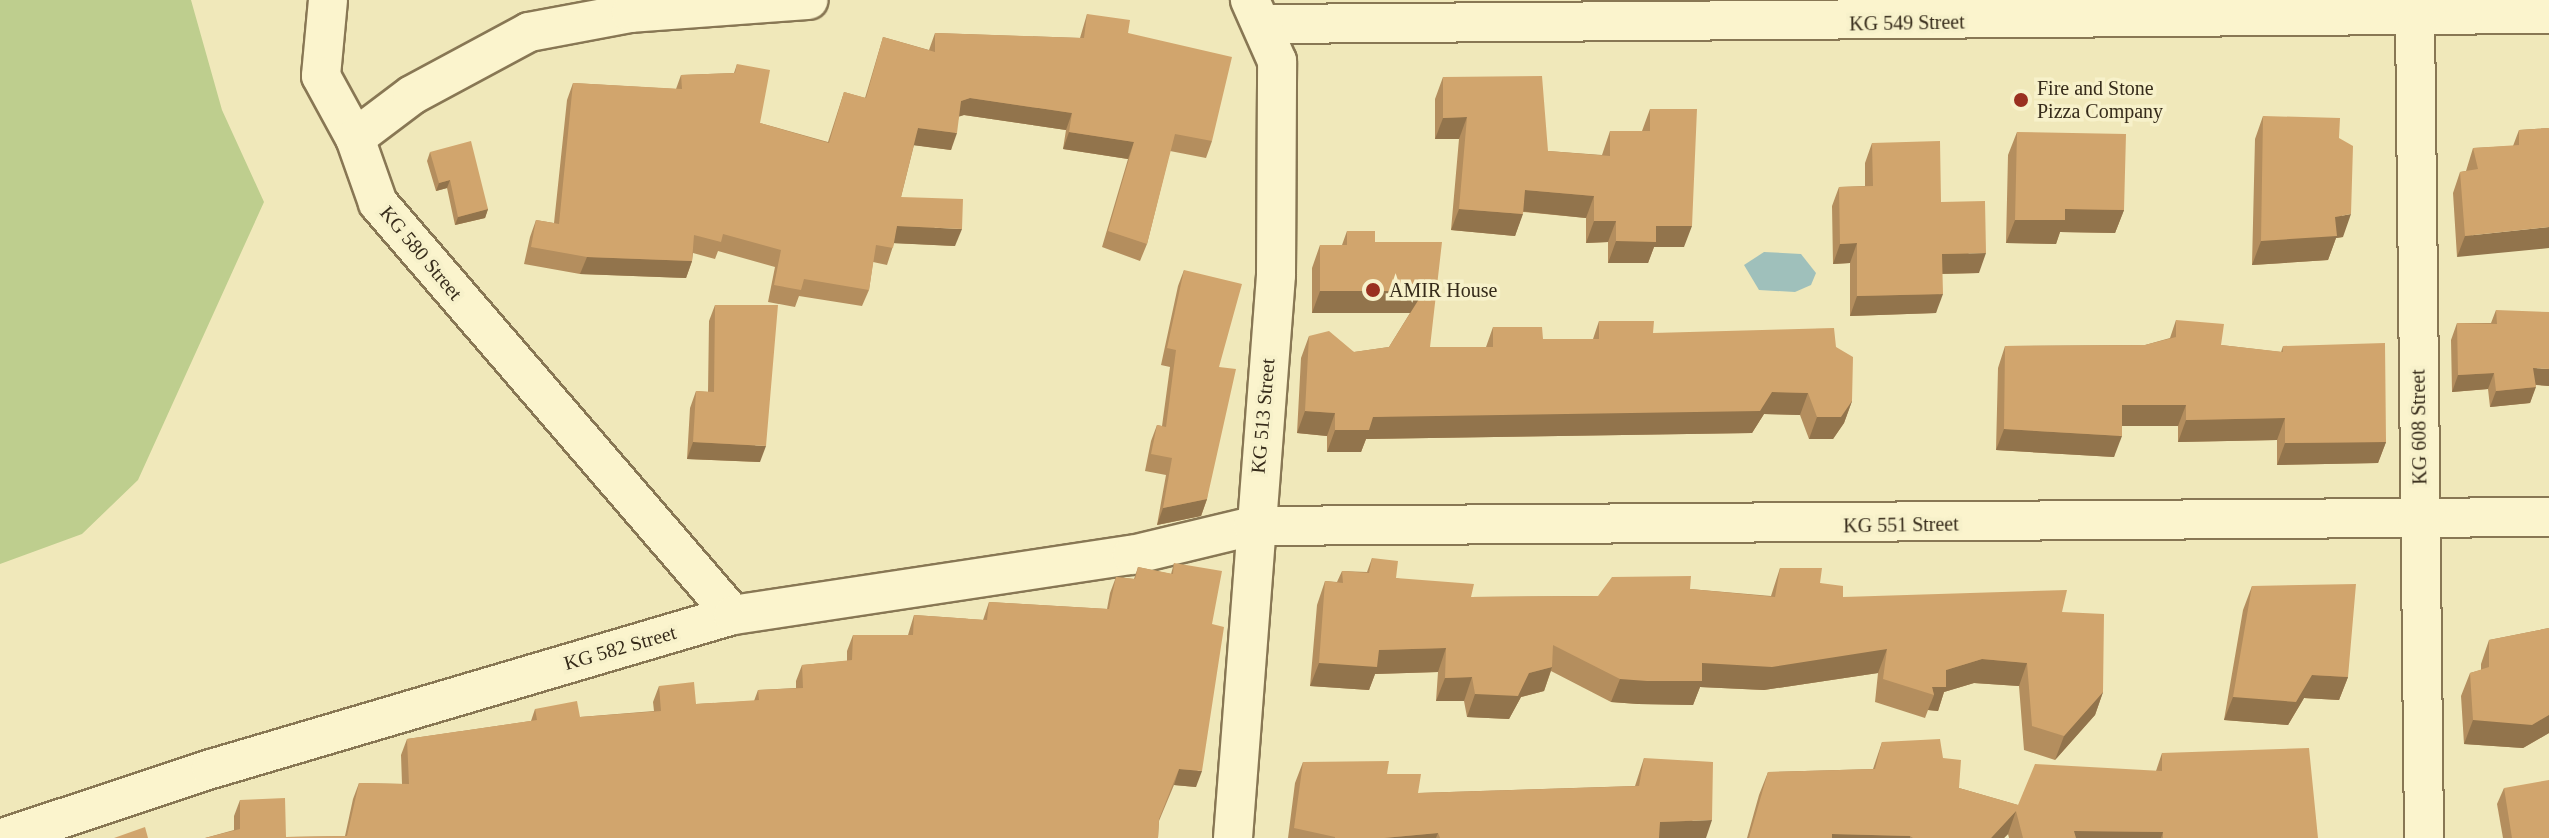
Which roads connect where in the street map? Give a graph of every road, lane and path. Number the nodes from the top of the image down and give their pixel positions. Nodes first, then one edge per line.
1 (328, 0) edge
2 (809, 0) edge
3 (1258, 12) edge
4 (2549, 14) edge
5 (2415, 17) junction
6 (355, 138) junction
7 (2549, 517) edge
8 (2421, 519) junction
9 (1253, 526) junction
10 (733, 615) junction
11 (3, 838) edge
12 (1233, 838) edge
13 (2424, 838) edge

1 - 6 street, KG 580 Street
2 - 6 street
3 - 5 street, KG 549 Street
3 - 9 street, KG 513 Street
4 - 5 street, KG 549 Street
5 - 8 street, KG 608 Street
6 - 10 street, KG 580 Street
7 - 8 street, KG 551 Street
8 - 9 street, KG 551 Street
8 - 13 street, KG 608 Street
9 - 10 street, KG 582 Street
9 - 12 street, KG 513 Street
10 - 11 street, KG 582 Street

